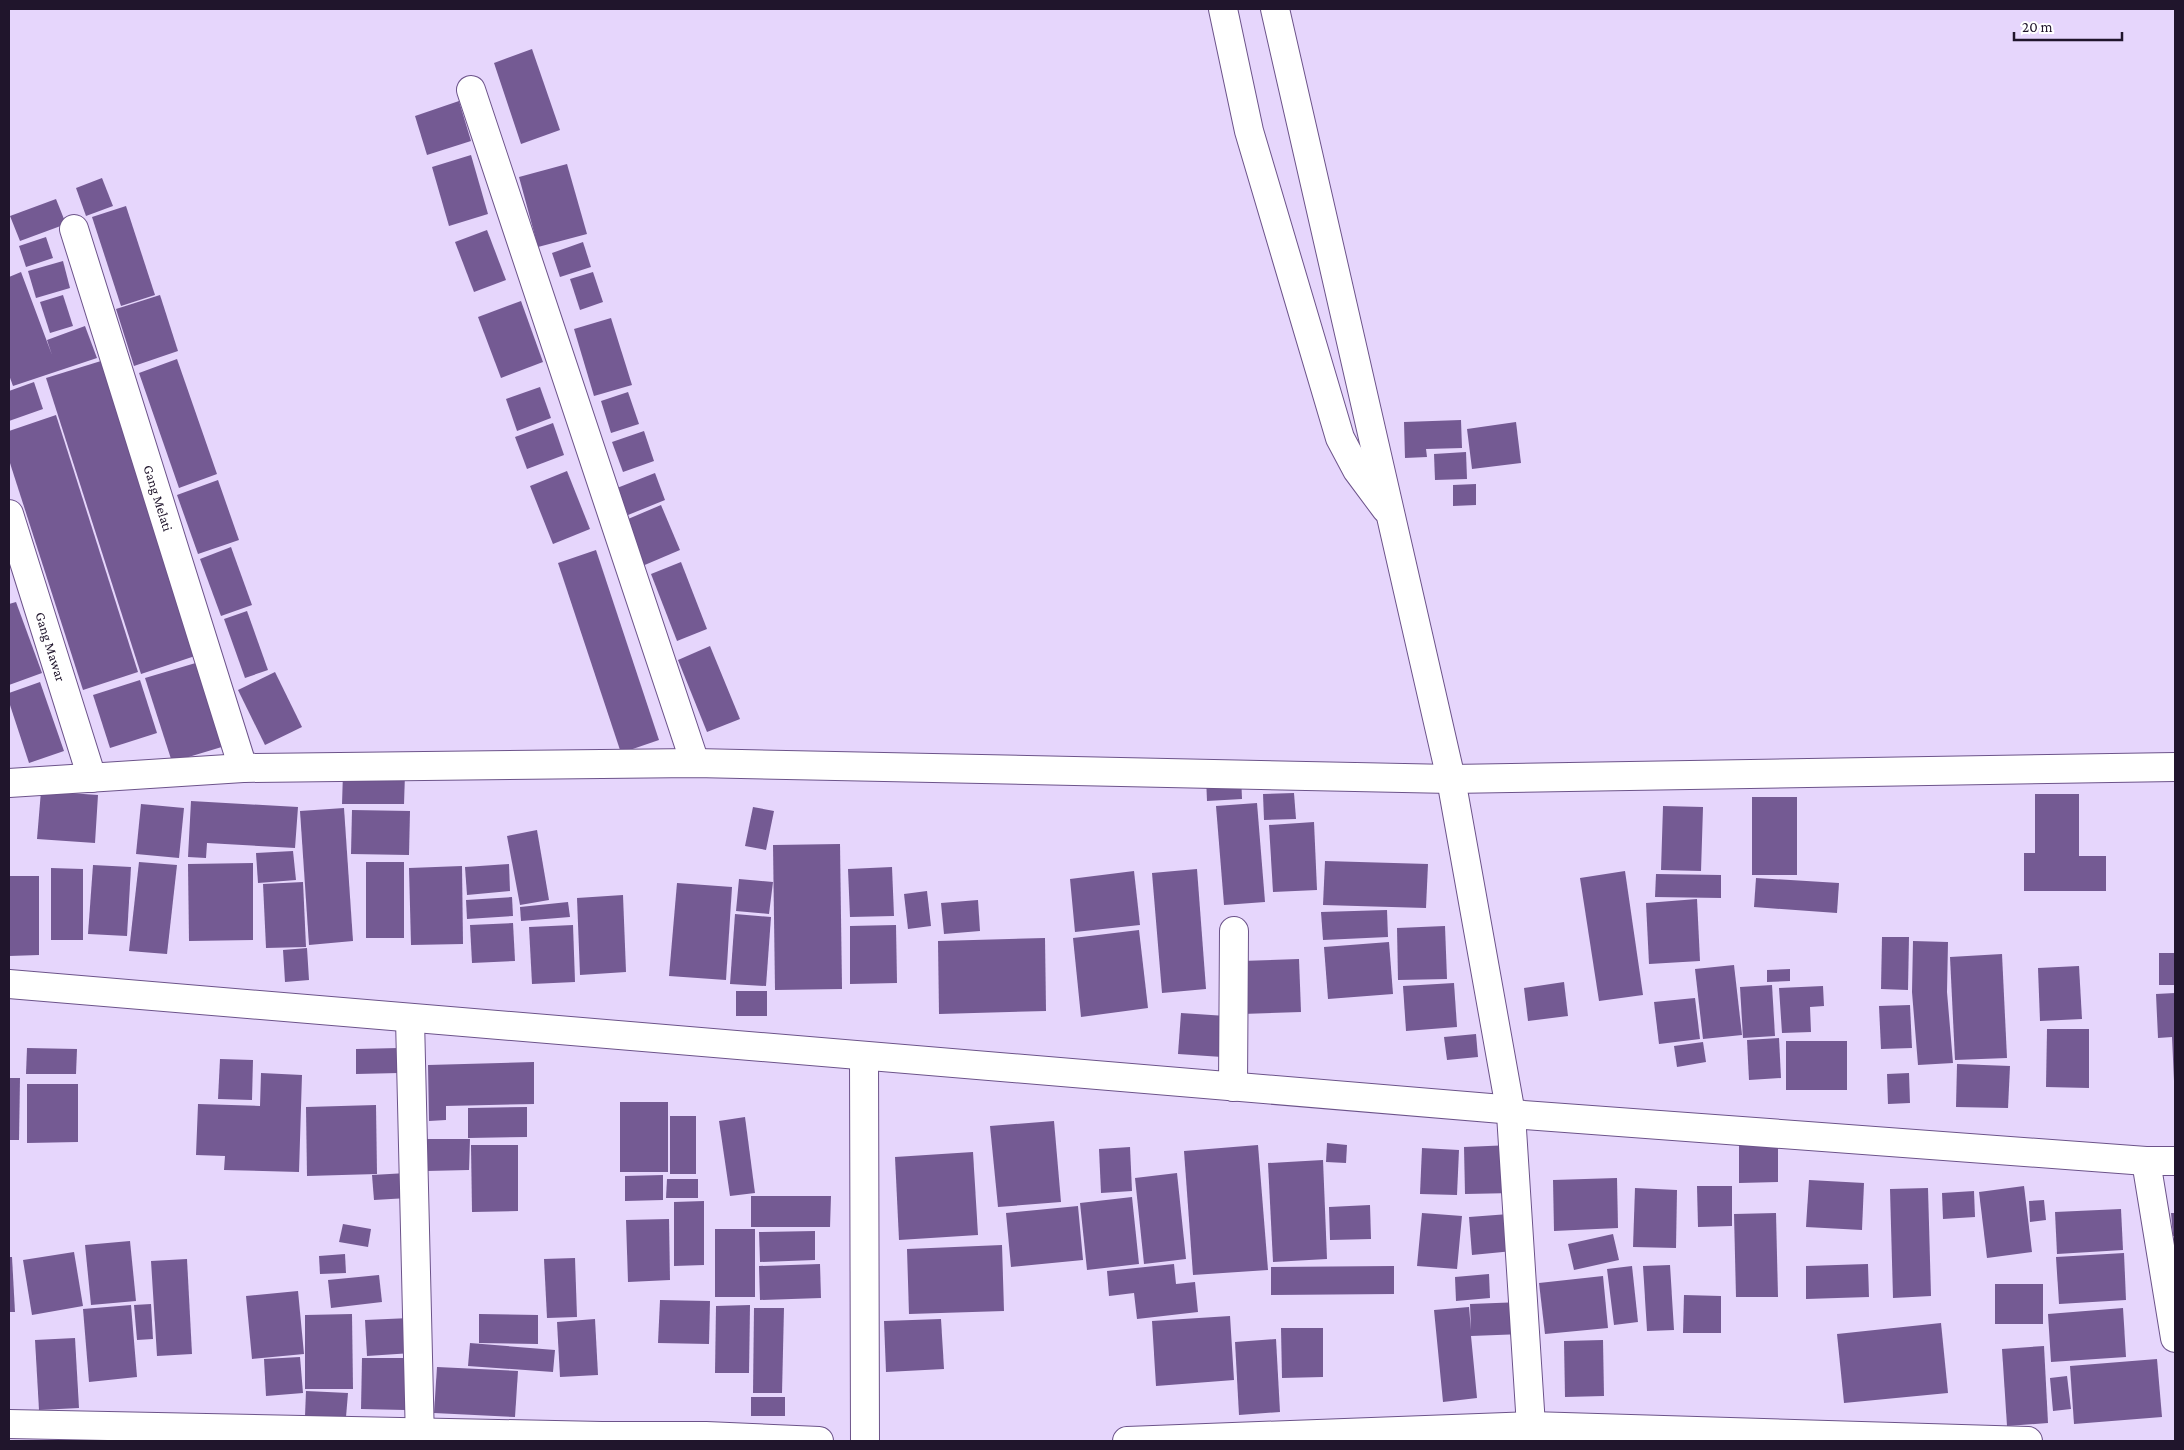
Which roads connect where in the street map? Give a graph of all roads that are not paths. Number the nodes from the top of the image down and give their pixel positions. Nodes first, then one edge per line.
1 (1223, 9) edge
2 (1275, 9) edge
3 (471, 90) dead end
4 (74, 229) dead end
5 (9, 514) edge
6 (1392, 516) junction
7 (695, 764) junction
8 (2175, 767) edge
9 (243, 768) junction
10 (92, 778) junction
11 (1452, 779) junction
12 (9, 784) edge
13 (1234, 932) dead end
14 (9, 984) edge
15 (410, 1019) junction
16 (864, 1056) junction
17 (1233, 1087) junction
18 (1511, 1114) junction
19 (2146, 1160) junction
20 (2175, 1161) edge
21 (2175, 1338) edge
22 (9, 1424) edge
23 (1531, 1426) junction
24 (420, 1437) edge
25 (706, 1439) edge
26 (1179, 1440) edge
27 (819, 1441) edge
28 (865, 1441) edge
29 (1127, 1441) edge
30 (2028, 1441) edge

1 - 6 street
2 - 6 street
3 - 7 street
4 - 9 street, Gang Melati
5 - 10 street, Gang Mawar
6 - 11 street
7 - 9 street
7 - 11 street
8 - 11 street
9 - 10 street
10 - 12 street
11 - 18 street
13 - 17 street
14 - 15 street
15 - 16 street
15 - 24 street
16 - 17 street
16 - 28 street
17 - 18 street
18 - 19 street
18 - 23 street
19 - 20 street
19 - 21 street
22 - 24 street
23 - 26 street
23 - 30 street
24 - 25 street
25 - 27 street
26 - 29 street

